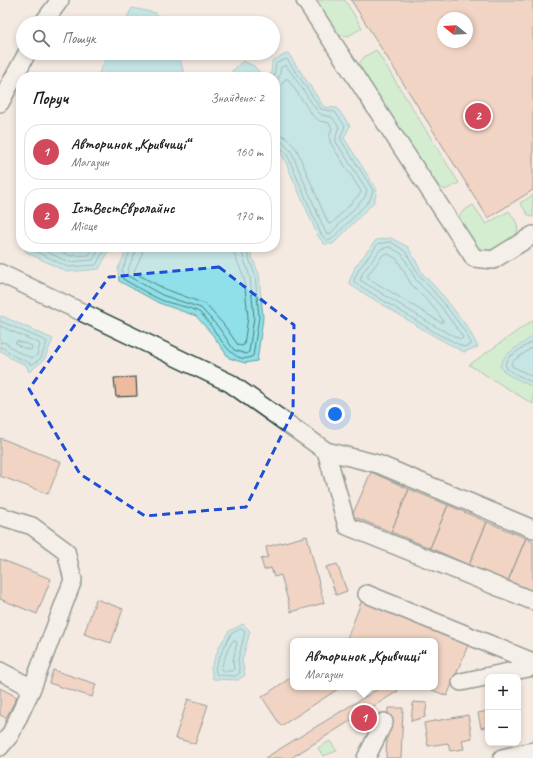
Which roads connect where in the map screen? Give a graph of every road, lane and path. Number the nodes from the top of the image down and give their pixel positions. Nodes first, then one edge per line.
1 (60, 0) edge
2 (305, 0) edge
3 (48, 16) edge
4 (23, 60) edge
5 (17, 72) edge
6 (16, 73) edge
7 (0, 103) edge
8 (533, 235) edge
9 (0, 273) edge
10 (326, 451) junction
11 (0, 516) edge
12 (533, 529) edge
13 (367, 594) dead end
14 (533, 601) edge
15 (533, 662) edge
16 (533, 667) edge
17 (0, 671) edge
18 (461, 682) dead end
19 (32, 688) junction
20 (384, 722) dead end
21 (3, 737) edge
22 (533, 751) edge
23 (366, 758) edge
24 (502, 758) edge

1 - 3 street
2 - 8 street
4 - 5 street
6 - 7 street
9 - 10 street
10 - 12 street
10 - 14 street
11 - 19 street
13 - 15 street
16 - 18 street
17 - 19 street
19 - 21 street
20 - 23 street
22 - 24 street

